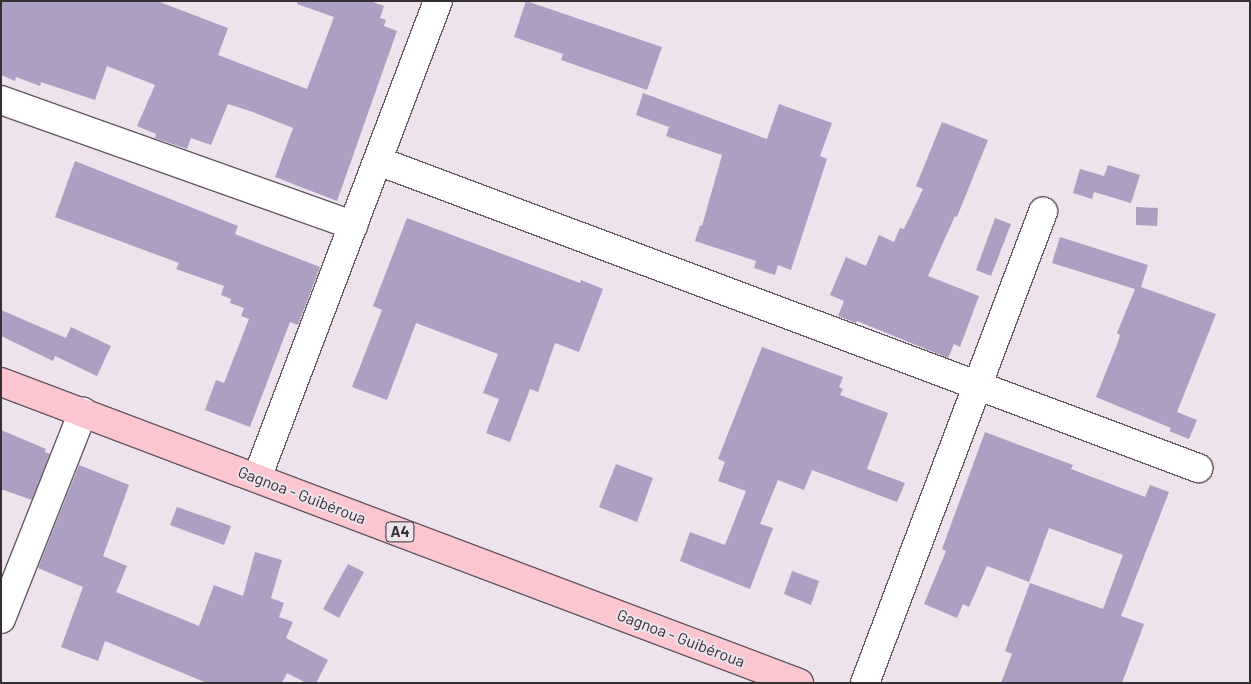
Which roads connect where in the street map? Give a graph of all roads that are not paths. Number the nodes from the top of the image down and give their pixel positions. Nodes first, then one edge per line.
1 (438, 1) edge
2 (1, 100) edge
3 (378, 160) junction
4 (1043, 212) dead end
5 (353, 225) junction
6 (1, 382) edge
7 (978, 386) junction
8 (83, 412) junction
9 (1198, 468) dead end
10 (257, 478) junction
11 (1, 619) edge
12 (799, 683) edge
13 (865, 683) edge

1 - 3 street
2 - 5 street
3 - 5 street
3 - 7 street
4 - 7 street
5 - 10 street
6 - 8 main road, Gagnoa - Guibéroua / A4
7 - 9 street
7 - 13 street
8 - 10 main road, Gagnoa - Guibéroua / A4
8 - 11 street
10 - 12 main road, Gagnoa - Guibéroua / A4

